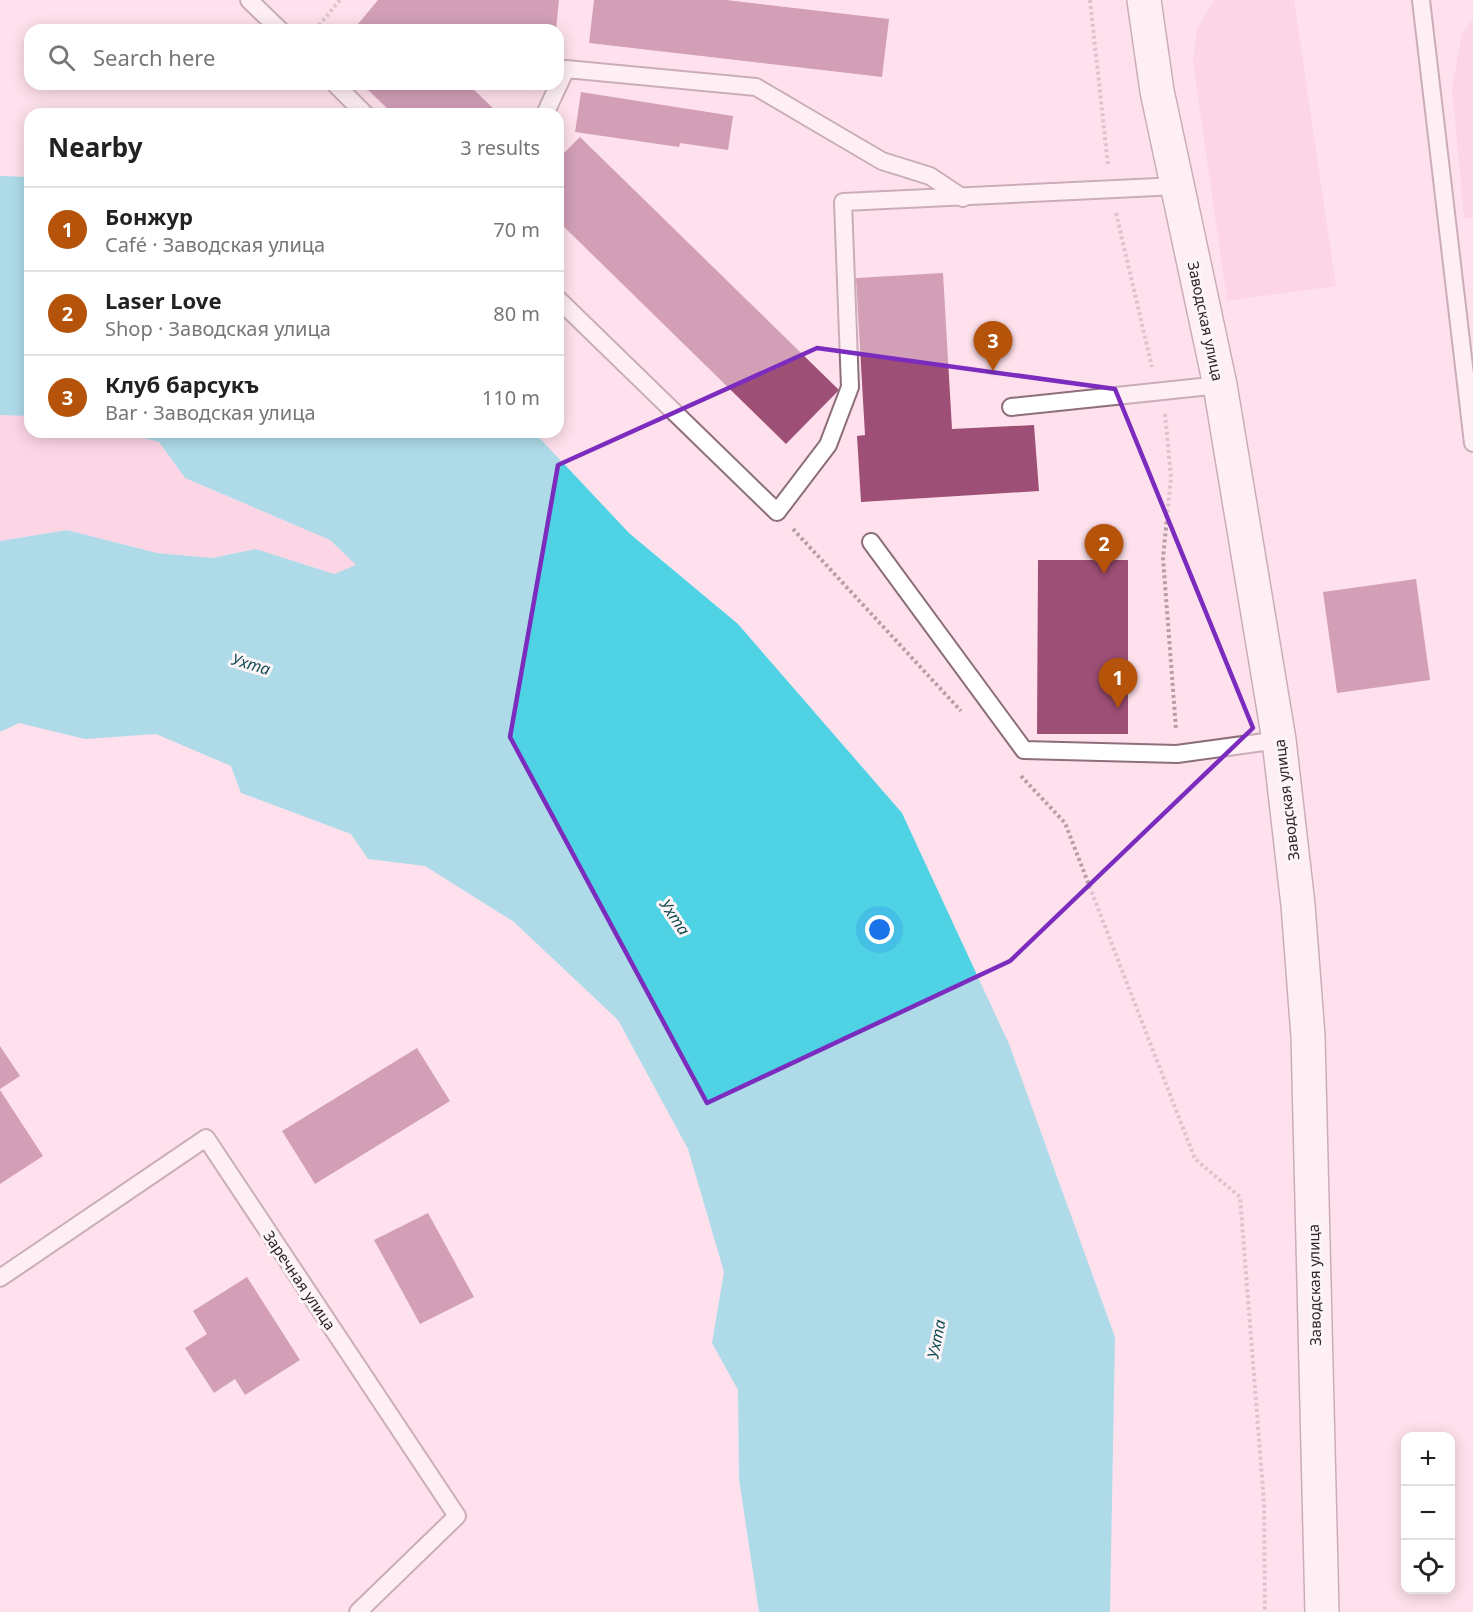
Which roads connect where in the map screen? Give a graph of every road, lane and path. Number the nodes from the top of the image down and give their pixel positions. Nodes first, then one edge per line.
1 (249, 0) edge
2 (340, 0) edge
3 (1144, 0) edge
4 (1421, 0) edge
5 (273, 24) edge
6 (320, 24) edge
7 (564, 73) edge
8 (340, 90) edge
9 (556, 90) edge
10 (359, 108) edge
11 (548, 108) edge
12 (1178, 186) junction
13 (963, 198) junction
14 (564, 304) edge
15 (1220, 385) junction
16 (1011, 407) dead end
17 (1473, 443) edge
18 (777, 512) junction
19 (872, 542) dead end
20 (969, 719) dead end
21 (1279, 740) junction
22 (1017, 771) dead end
23 (0, 1278) edge
24 (358, 1612) edge
25 (1265, 1612) edge
26 (1322, 1612) edge

1 - 5 lane
2 - 6 path
3 - 12 street, Заводская улица
4 - 17 lane
7 - 13 lane
8 - 10 lane
9 - 11 lane
12 - 13 lane
12 - 15 street, Заводская улица
13 - 18 lane
14 - 18 lane
15 - 16 lane
15 - 21 street, Заводская улица
18 - 20 path
19 - 21 lane
21 - 26 street, Заводская улица
22 - 25 path
23 - 24 lane, Заречная улица

